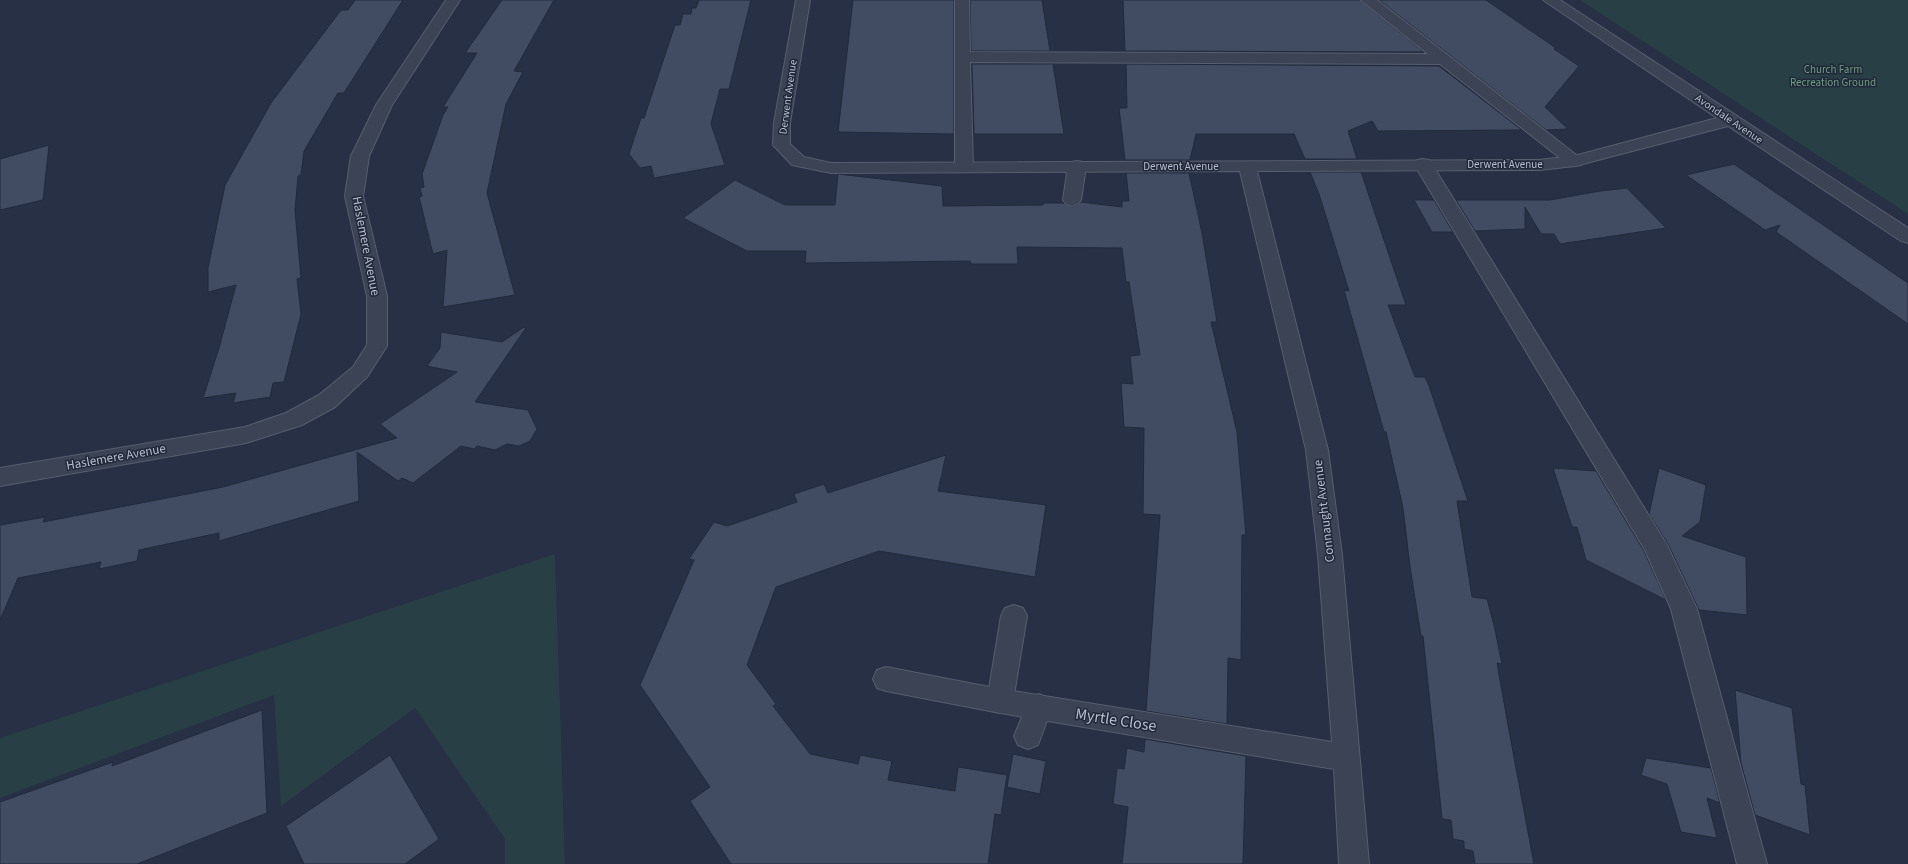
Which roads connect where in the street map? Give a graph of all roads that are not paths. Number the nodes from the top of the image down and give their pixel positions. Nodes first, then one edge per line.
1 (453, 0) edge
2 (803, 0) edge
3 (962, 0) edge
4 (1368, 0) edge
5 (1550, 0) edge
6 (963, 57) junction
7 (1444, 59) junction
8 (1730, 120) junction
9 (1575, 161) junction
10 (1423, 164) junction
11 (964, 166) junction
12 (1077, 166) junction
13 (1247, 166) junction
14 (1072, 200) dead end
15 (1908, 237) edge
16 (0, 477) edge
17 (1014, 616) dead end
18 (886, 679) dead end
19 (1000, 701) junction
20 (1039, 707) junction
21 (1028, 736) dead end
22 (1347, 758) junction
23 (1354, 864) edge
24 (1752, 864) edge

1 - 16 street, Haslemere Avenue
2 - 11 street, Derwent Avenue
3 - 6 street
4 - 7 street
5 - 8 street, Avondale Avenue
6 - 7 street
6 - 11 street
7 - 9 street
8 - 9 street, Derwent Avenue
8 - 15 street, Avondale Avenue
9 - 10 street, Derwent Avenue
10 - 13 street, Derwent Avenue
10 - 24 street
11 - 12 street, Derwent Avenue
12 - 13 street, Derwent Avenue
12 - 14 street
13 - 22 street, Connaught Avenue
17 - 19 street
18 - 19 street, Myrtle Close
19 - 20 street, Myrtle Close
20 - 21 street
20 - 22 street, Myrtle Close
22 - 23 street, Connaught Avenue

